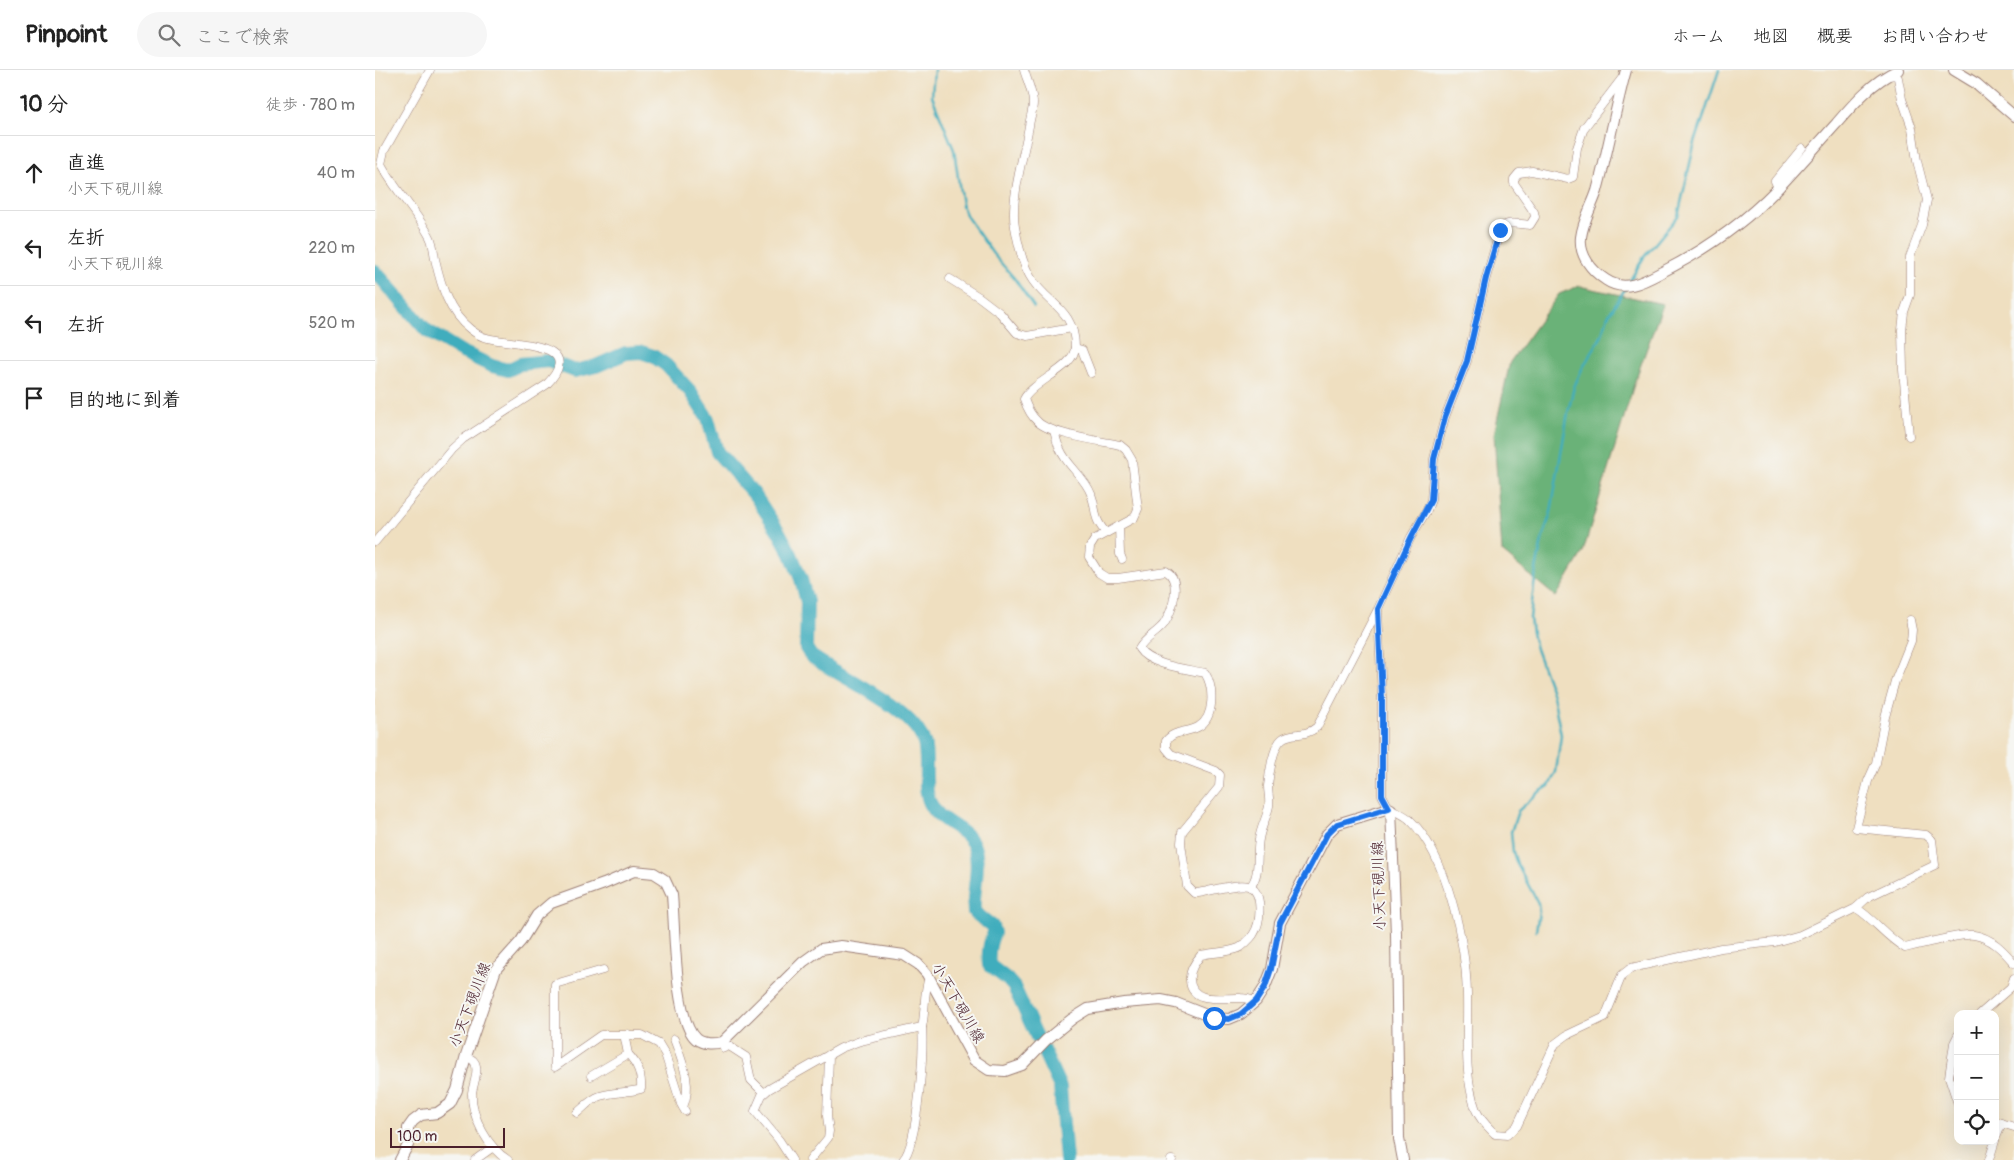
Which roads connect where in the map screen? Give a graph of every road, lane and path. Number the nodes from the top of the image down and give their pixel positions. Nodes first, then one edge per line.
1 (430, 70) edge
2 (1024, 70) edge
3 (1898, 70) edge
4 (1954, 70) edge
5 (1626, 72) edge
6 (1883, 77) junction
7 (2014, 116) edge
8 (1802, 148) dead end
9 (1778, 188) junction
10 (950, 279) dead end
11 (1072, 328) junction
12 (1075, 348) junction
13 (1091, 373) dead end
14 (1054, 431) junction
15 (1909, 436) dead end
16 (1119, 526) junction
17 (1106, 533) junction
18 (375, 542) edge
19 (1122, 559) dead end
20 (1378, 609) junction
21 (1910, 620) dead end
22 (1390, 808) junction
23 (1250, 887) junction
24 (1856, 908) junction
25 (2014, 963) edge
26 (603, 970) dead end
27 (929, 978) junction
28 (2014, 978) edge
29 (1256, 1001) junction
30 (1985, 1010) edge
31 (922, 1027) junction
32 (628, 1034) junction
33 (674, 1039) dead end
34 (1954, 1043) edge
35 (724, 1048) dead end
36 (628, 1054) junction
37 (829, 1055) junction
38 (465, 1056) junction
39 (591, 1076) dead end
40 (764, 1093) junction
41 (1957, 1100) edge
42 (577, 1113) dead end
43 (1999, 1122) edge
44 (2013, 1126) edge
45 (1994, 1145) edge
46 (493, 1147) junction
47 (400, 1160) edge
48 (475, 1160) edge
49 (508, 1160) edge
50 (792, 1160) edge
51 (810, 1160) edge
52 (903, 1160) edge
53 (1403, 1160) edge
54 (1989, 1160) edge

1 - 18 street
2 - 11 street
3 - 6 main road
4 - 7 main road
5 - 9 main road
5 - 20 street
6 - 9 main road
6 - 15 street
8 - 9 street
10 - 11 street
11 - 12 street
12 - 13 street
12 - 14 street
14 - 16 street
14 - 17 street
16 - 17 street
16 - 19 street
17 - 23 street
20 - 22 street
20 - 23 street
21 - 24 street
22 - 24 street
22 - 29 main road, 小天下硯川線
22 - 53 main road, 小天下硯川線
23 - 29 street
24 - 25 street
26 - 32 street
27 - 29 main road, 小天下硯川線
27 - 31 street
27 - 38 main road, 小天下硯川線
28 - 30 street
31 - 37 street
31 - 52 street
32 - 33 street
32 - 36 street
34 - 41 street
35 - 40 street
36 - 39 street
36 - 42 street
37 - 40 street
37 - 51 street
38 - 46 street
38 - 47 main road, 小天下硯川線
40 - 50 street
43 - 44 street
45 - 54 street
46 - 48 street
46 - 49 street

